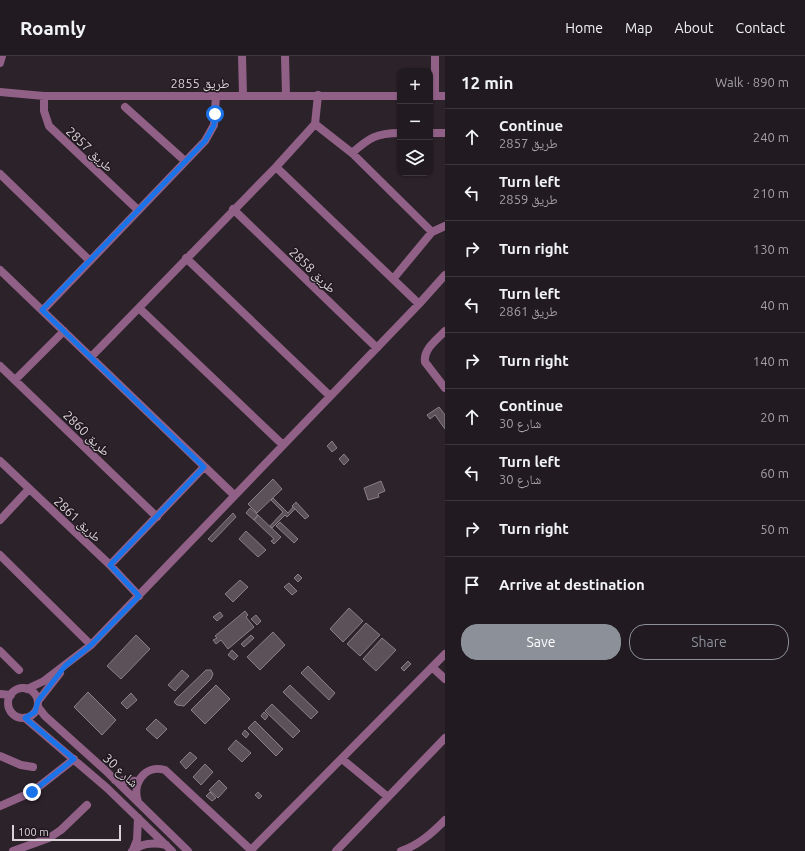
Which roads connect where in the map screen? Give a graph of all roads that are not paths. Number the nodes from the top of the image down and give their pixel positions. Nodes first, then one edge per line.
1 (2, 56) edge
2 (242, 56) edge
3 (285, 56) edge
4 (435, 56) edge
5 (0, 63) edge
6 (433, 83) edge
7 (0, 92) edge
8 (243, 95) junction
9 (286, 95) junction
10 (318, 95) junction
11 (44, 96) junction
12 (216, 96) junction
13 (397, 96) edge
14 (433, 96) edge
15 (445, 96) edge
16 (125, 107) dead end
17 (315, 124) junction
18 (397, 133) edge
19 (433, 133) edge
20 (445, 133) edge
21 (352, 153) junction
22 (185, 161) junction
23 (276, 167) junction
24 (0, 174) edge
25 (233, 209) junction
26 (138, 210) junction
27 (445, 226) edge
28 (432, 232) junction
29 (186, 258) junction
30 (89, 260) junction
31 (0, 270) edge
32 (445, 276) edge
33 (393, 279) junction
34 (419, 304) junction
35 (139, 308) junction
36 (42, 310) junction
37 (64, 331) junction
38 (445, 331) edge
39 (377, 348) junction
40 (91, 357) junction
41 (0, 366) edge
42 (15, 380) junction
43 (445, 388) edge
44 (330, 396) junction
45 (283, 446) junction
46 (0, 461) edge
47 (204, 467) junction
48 (29, 489) junction
49 (234, 495) junction
50 (157, 517) junction
51 (0, 520) edge
52 (0, 555) edge
53 (110, 565) junction
54 (139, 596) junction
55 (91, 645) junction
56 (0, 651) edge
57 (445, 654) edge
58 (65, 666) junction
59 (432, 667) junction
60 (19, 670) dead end
61 (445, 680) edge
62 (27, 689) junction
63 (0, 694) edge
64 (11, 695) junction
65 (38, 704) junction
66 (0, 705) edge
67 (10, 711) junction
68 (25, 718) junction
69 (445, 738) edge
70 (0, 756) edge
71 (342, 758) junction
72 (74, 759) junction
73 (34, 767) dead end
74 (116, 780) junction
75 (138, 781) junction
76 (388, 797) junction
77 (138, 802) junction
78 (87, 805) dead end
79 (0, 806) edge
80 (138, 818) junction
81 (445, 820) edge
82 (169, 848) edge
83 (132, 850) edge
84 (13, 851) edge
85 (188, 851) edge
86 (252, 851) edge
87 (336, 851) edge
88 (401, 851) edge

1 - 5 street
2 - 8 street
3 - 9 street
4 - 6 street
7 - 11 street, طريق 2855
8 - 9 street, طريق 2855
8 - 12 street, طريق 2855
9 - 10 street, طريق 2855
10 - 13 street, طريق 2855
10 - 17 street
11 - 12 street, طريق 2855
11 - 26 street, طريق 2857
12 - 22 street
14 - 15 street
16 - 22 street
17 - 21 street
17 - 23 street
18 - 21 street
19 - 20 street
21 - 28 street
22 - 26 street
23 - 25 street
23 - 33 street
24 - 30 street
25 - 29 street
25 - 39 street, طريق 2858
26 - 30 street
27 - 28 street
28 - 33 street
29 - 35 street
29 - 44 street
30 - 36 street
31 - 36 street
32 - 34 street
33 - 34 street
34 - 39 street
35 - 40 street
35 - 45 street
36 - 37 street
37 - 40 street
37 - 42 street
38 - 43 street
39 - 44 street
40 - 47 street
41 - 42 street, طريق 2860
42 - 50 street, طريق 2860
44 - 45 street
45 - 49 street
46 - 48 street, طريق 2861
47 - 49 street
47 - 50 street
48 - 51 street
48 - 53 street, طريق 2861
49 - 54 street
50 - 53 street
52 - 55 street
53 - 54 street, طريق 2861
54 - 55 street
55 - 58 street
56 - 60 street
57 - 59 street
58 - 62 street
58 - 65 street
59 - 61 street
59 - 71 street
62 - 64 street
62 - 65 street, شارع 30
63 - 64 street
64 - 67 street
65 - 68 street
65 - 74 street, شارع 30
66 - 67 street, شارع 30
67 - 68 street, شارع 30
68 - 72 street, شارع 30
69 - 76 street
70 - 73 street
71 - 76 street
71 - 86 street
72 - 79 street
72 - 80 street, شارع 30
74 - 75 street
74 - 77 street, شارع 30
75 - 77 street
75 - 86 street
76 - 87 street
77 - 85 street, شارع 30
78 - 84 street
80 - 82 street, شارع 30
80 - 83 street
81 - 88 street
82 - 83 street

